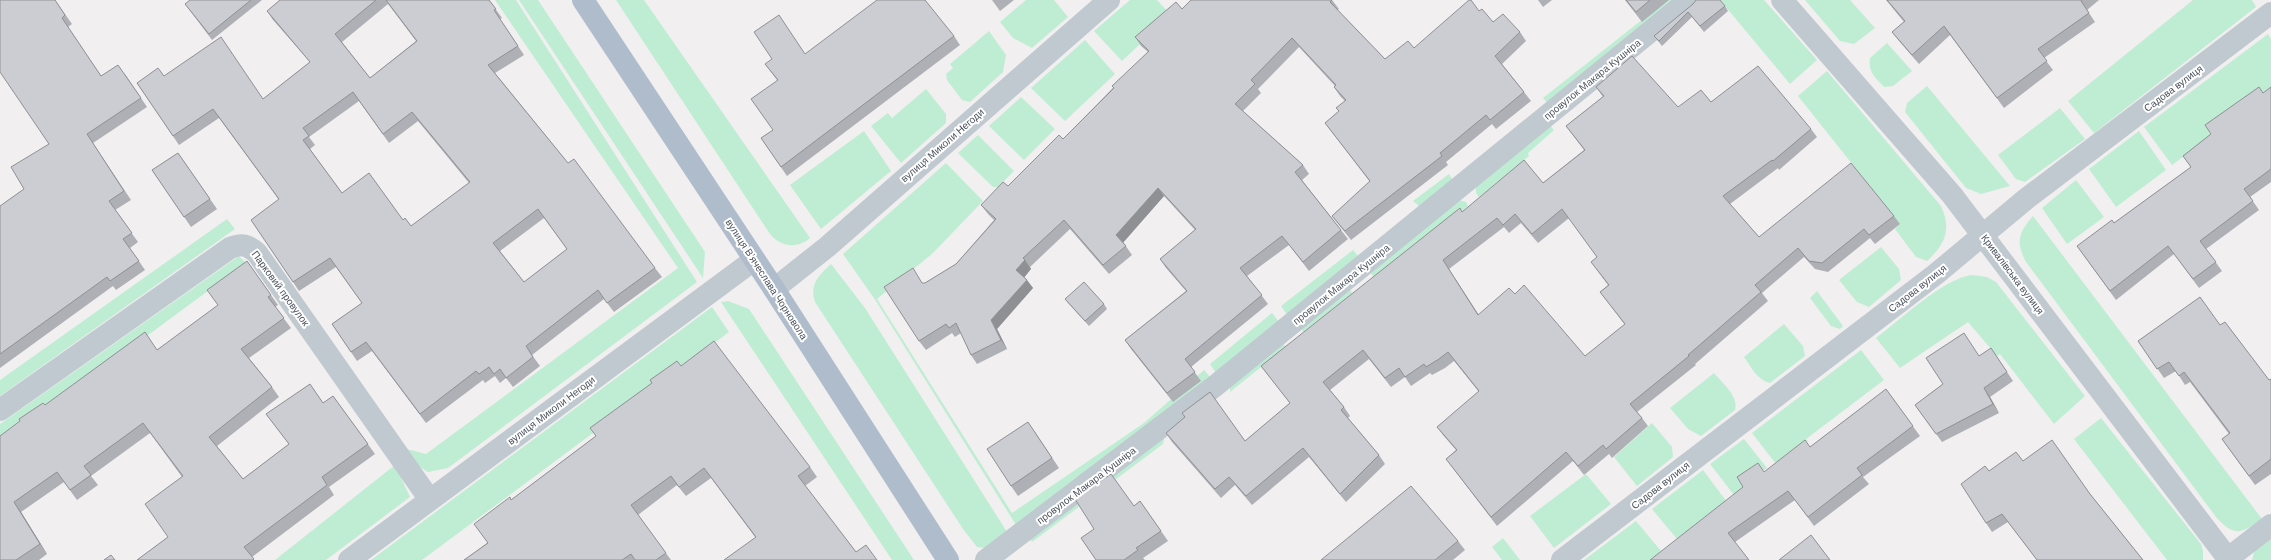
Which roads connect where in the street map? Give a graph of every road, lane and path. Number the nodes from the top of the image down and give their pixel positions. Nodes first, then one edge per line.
1 (583, 0) edge
2 (1109, 0) edge
3 (1689, 0) edge
4 (1782, 0) edge
5 (2271, 13) edge
6 (1983, 235) junction
7 (754, 260) junction
8 (774, 289) junction
9 (0, 410) edge
10 (430, 500) junction
11 (2271, 526) edge
12 (2228, 559) edge
13 (349, 560) edge
14 (948, 560) edge
15 (986, 560) edge
16 (1562, 560) edge

1 - 7 main road, вулиця Вʼячеслава Чорновола
2 - 8 street, вулиця Миколи Негоди
3 - 15 street, провулок Макара Кушніра
4 - 6 street, Кривалівська вулиця
5 - 6 street, Садова вулиця
6 - 12 street, Кривалівська вулиця
6 - 16 street, Садова вулиця
7 - 8 main road, вулиця Вʼячеслава Чорновола
7 - 10 street, вулиця Миколи Негоди
8 - 14 main road, вулиця Вʼячеслава Чорновола
9 - 10 street, Парковий провулок
10 - 13 street, вулиця Миколи Негоди
11 - 12 street

